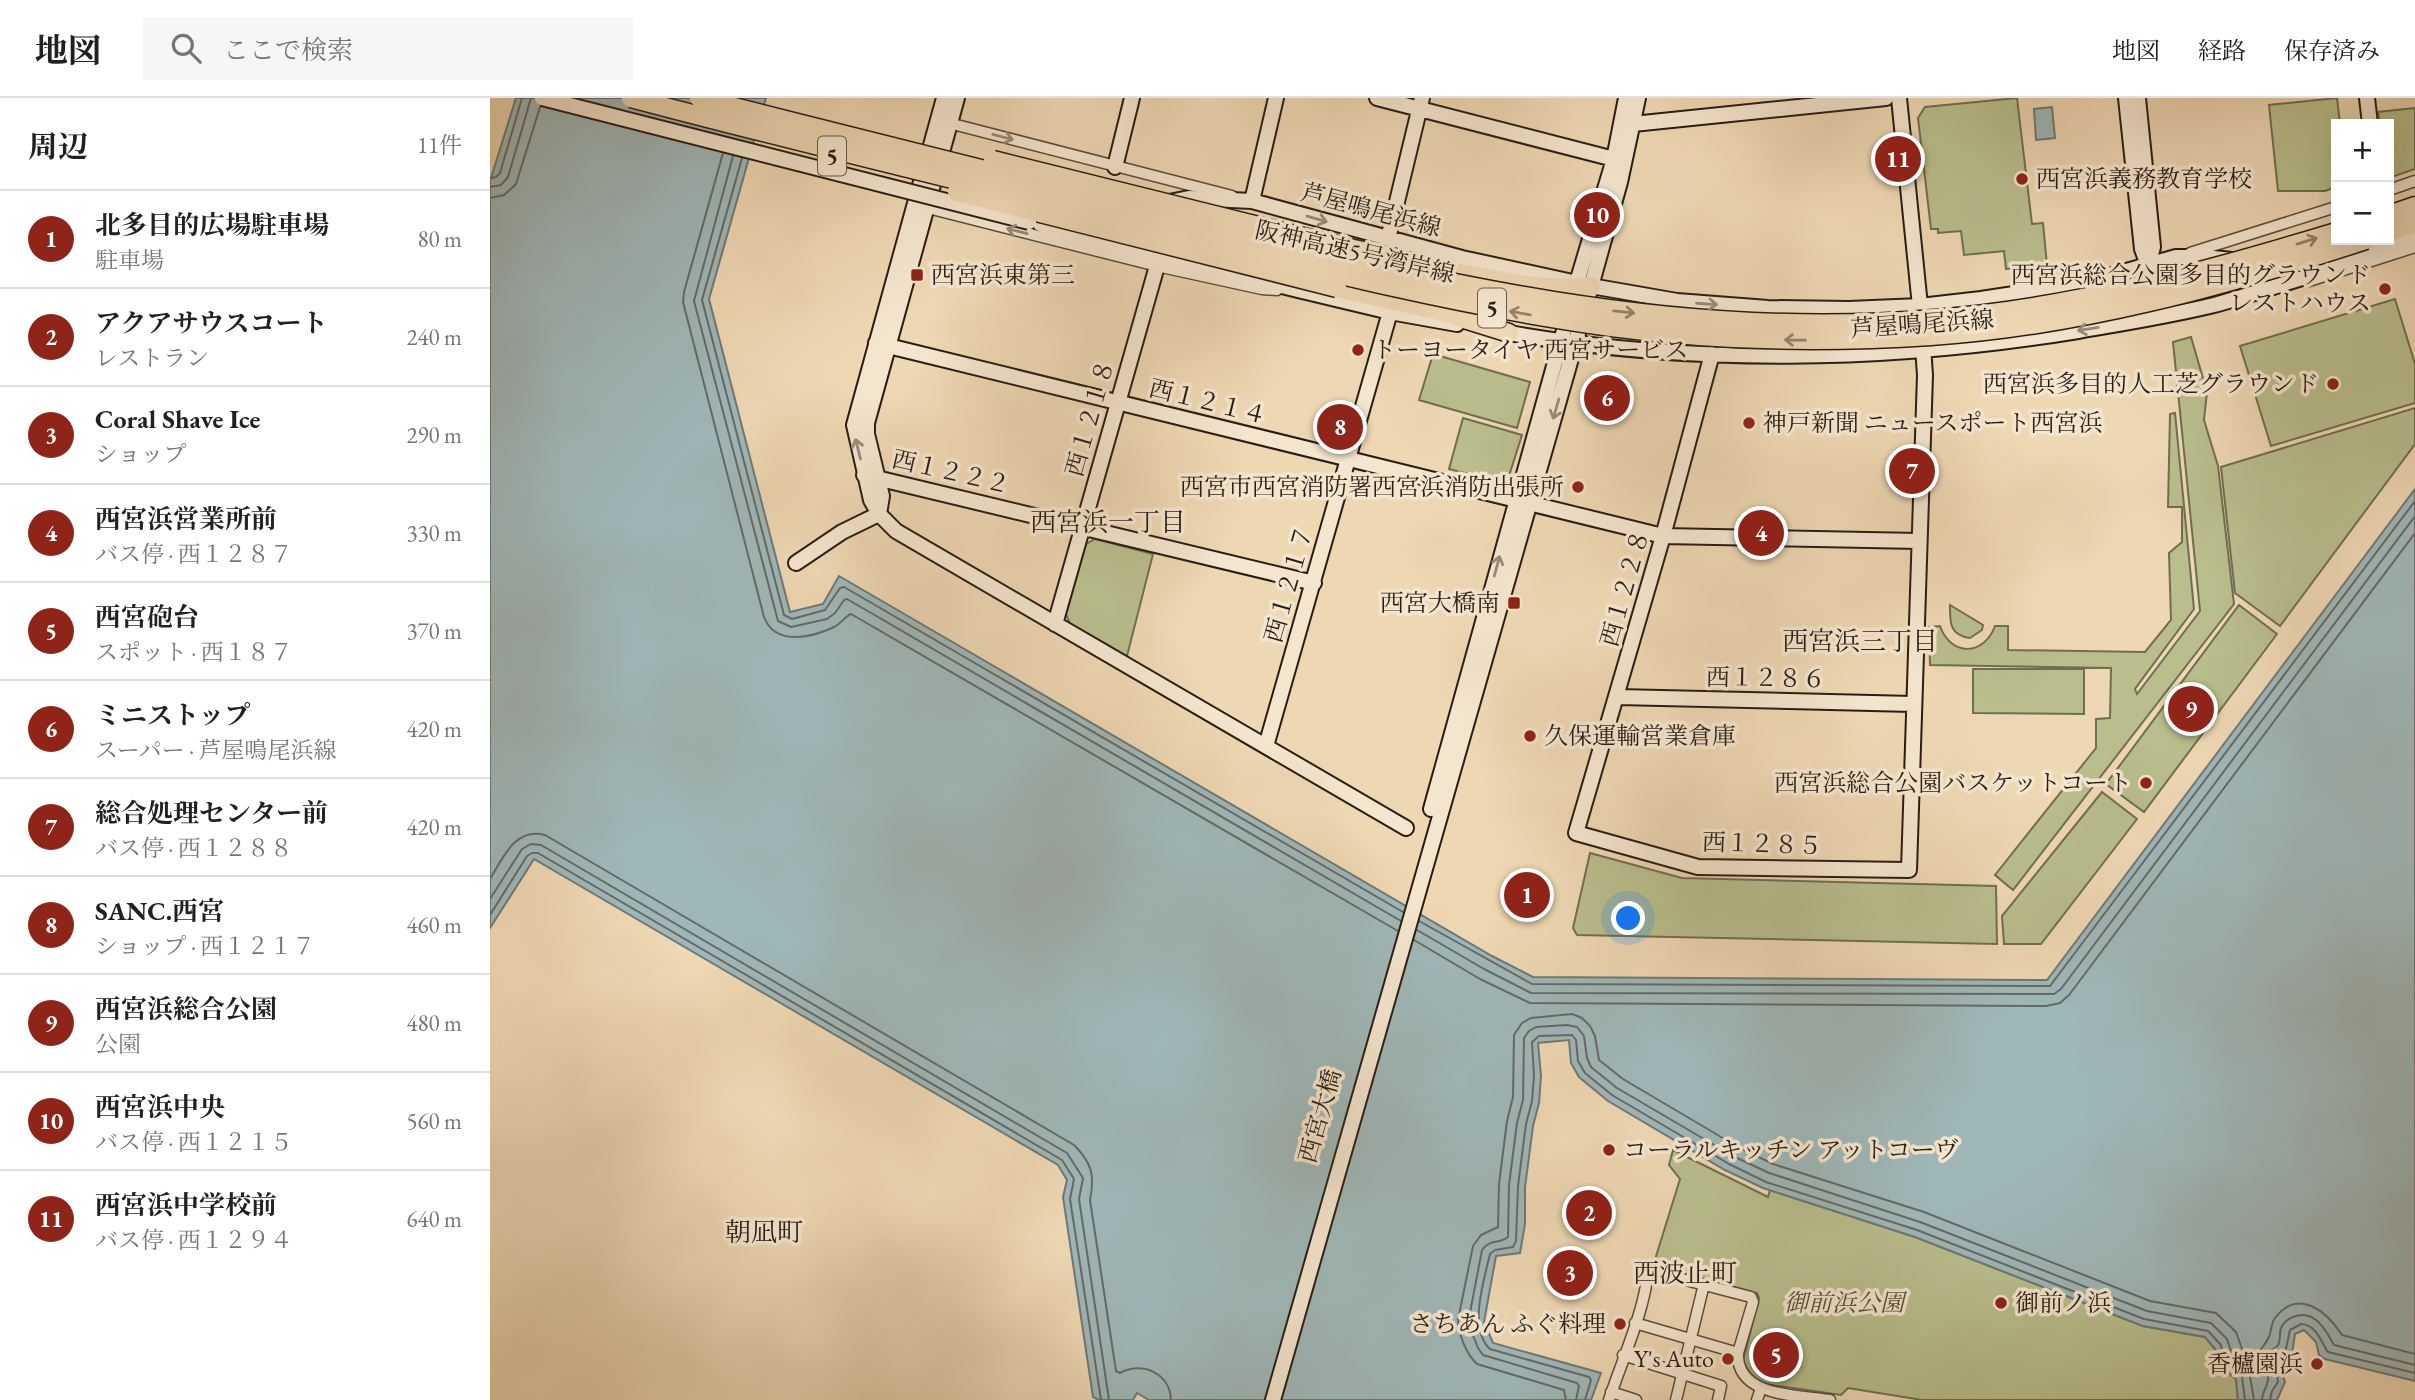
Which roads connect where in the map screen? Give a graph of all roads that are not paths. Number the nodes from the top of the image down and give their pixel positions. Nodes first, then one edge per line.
1 (542, 98) edge
2 (699, 98) edge
3 (943, 98) edge
4 (957, 98) edge
5 (1132, 98) edge
6 (1276, 98) edge
7 (1377, 98) edge
8 (1626, 98) edge
9 (1639, 98) edge
10 (1886, 98) edge
11 (1899, 98) edge
12 (2126, 98) edge
13 (2138, 98) edge
14 (2367, 98) edge
15 (635, 99) edge
16 (1420, 103) edge
17 (2369, 119) edge
18 (943, 122) junction
19 (800, 124) junction
20 (1633, 124) junction
21 (1614, 159) junction
22 (1115, 167) junction
23 (2415, 181) edge
24 (2394, 188) edge
25 (1252, 201) junction
26 (920, 206) junction
27 (2415, 206) edge
28 (2331, 209) edge
29 (2394, 213) edge
30 (1034, 223) junction
31 (2415, 223) edge
32 (2394, 230) edge
33 (2331, 233) edge
34 (2415, 238) edge
35 (1388, 239) junction
36 (2370, 246) edge
37 (2415, 247) edge
38 (2176, 257) junction
39 (2148, 265) junction
40 (1157, 266) junction
41 (1581, 286) junction
42 (1298, 290) junction
43 (2250, 294) junction
44 (1920, 306) junction
45 (1390, 312) junction
46 (2155, 318) junction
47 (1509, 333) junction
48 (1568, 342) junction
49 (882, 344) junction
50 (1923, 350) junction
51 (1712, 354) junction
52 (1118, 402) junction
53 (1348, 460) junction
54 (864, 475) junction
55 (879, 478) junction
56 (1522, 502) junction
57 (879, 514) junction
58 (1083, 526) junction
59 (1663, 536) junction
60 (1919, 541) junction
61 (796, 563) dead end
62 (1314, 583) junction
63 (1055, 624) junction
64 (1618, 697) junction
65 (1913, 704) junction
66 (1265, 746) junction
67 (1406, 828) dead end
68 (1576, 833) joint
69 (1426, 846) junction
70 (1704, 1284) junction
71 (1635, 1323) junction
72 (1690, 1340) junction
73 (1738, 1353) junction
74 (1623, 1355) junction
75 (1682, 1374) junction
76 (1761, 1388) junction
77 (1610, 1396) edge
78 (1263, 1400) edge
79 (1273, 1400) edge
80 (1636, 1400) edge
81 (1676, 1400) edge
82 (1718, 1400) edge
83 (1757, 1400) edge
84 (1830, 1400) edge

1 - 30 street, 芦屋鳴尾浜線, bridge
2 - 19 highway, 阪神高速5号湾岸線 / 5, bridge
3 - 18 street
4 - 18 street
5 - 22 street
6 - 25 street
7 - 16 street
8 - 21 street
9 - 20 street
10 - 20 street
11 - 44 street
12 - 39 street
13 - 39 street
14 - 17 street
36 -> 15 highway, 阪神高速5号湾岸線 / 5, bridge
15 - 47 highway, 5, bridge
16 - 21 street
16 - 35 street
18 -> 22 street
18 - 26 street
19 -> 33 highway, 阪神高速5号湾岸線 / 5, bridge
19 - 41 highway, 5, bridge
20 - 41 street
21 - 41 street
22 - 25 street
23 - 24 street
25 - 30 street, 芦屋鳴尾浜線
25 -> 35 street, 芦屋鳴尾浜線
40 -> 26 street
26 - 49 street
27 - 29 highway
28 - 38 street
30 - 42 street, 芦屋鳴尾浜線
31 - 32 highway
34 - 36 street
35 - 41 street, 芦屋鳴尾浜線
36 - 38 street, 芦屋鳴尾浜線
36 - 43 street, 芦屋鳴尾浜線
37 - 43 street
38 - 39 street, 芦屋鳴尾浜線
39 - 44 street, 芦屋鳴尾浜線
39 - 46 street
40 - 42 street
40 - 52 street, 西１２１８
41 -> 44 street, 芦屋鳴尾浜線
41 - 48 street
42 - 45 street, 芦屋鳴尾浜線
43 - 46 street, 芦屋鳴尾浜線
44 - 50 street
45 - 47 street, 芦屋鳴尾浜線
45 - 53 street, 西１２１７
46 -> 50 street, 芦屋鳴尾浜線
47 - 48 street, 芦屋鳴尾浜線
48 - 51 street, 芦屋鳴尾浜線
48 - 56 street
49 - 52 street, 西１２１４
54 -> 49 street
49 - 55 street
50 - 51 street, 芦屋鳴尾浜線
50 - 60 street
51 - 59 street, 西１２２８
52 - 53 street, 西１２１４
52 - 58 street, 西１２１８
53 - 56 street, 西１２１４
53 - 62 street, 西１２１７
54 - 55 street, 西１２２２
54 - 57 street
55 - 57 street
55 - 58 street, 西１２２２
56 - 59 street, 西１２１４
56 - 69 street
57 - 61 street
57 - 63 street
58 - 62 street, 西１２２２
58 - 63 street, 西１２１８
59 - 60 street, 西１２１４
59 - 64 street, 西１２２８
60 - 65 street
62 - 66 street, 西１２１７
63 - 66 street
64 - 65 street, 西１２８６
64 - 68 street, 西１２２８
65 - 68 street, 西１２８５
66 - 67 street
69 - 78 street, 西宮大橋
69 - 79 street, 西宮大橋
70 - 71 street
70 - 72 street
70 - 73 street
71 - 72 street
71 - 74 street
72 - 73 street
72 - 75 street
73 - 76 street
74 - 75 street
74 - 77 street
75 - 81 street
75 - 82 street
76 - 83 street
76 - 84 street
77 - 80 street

